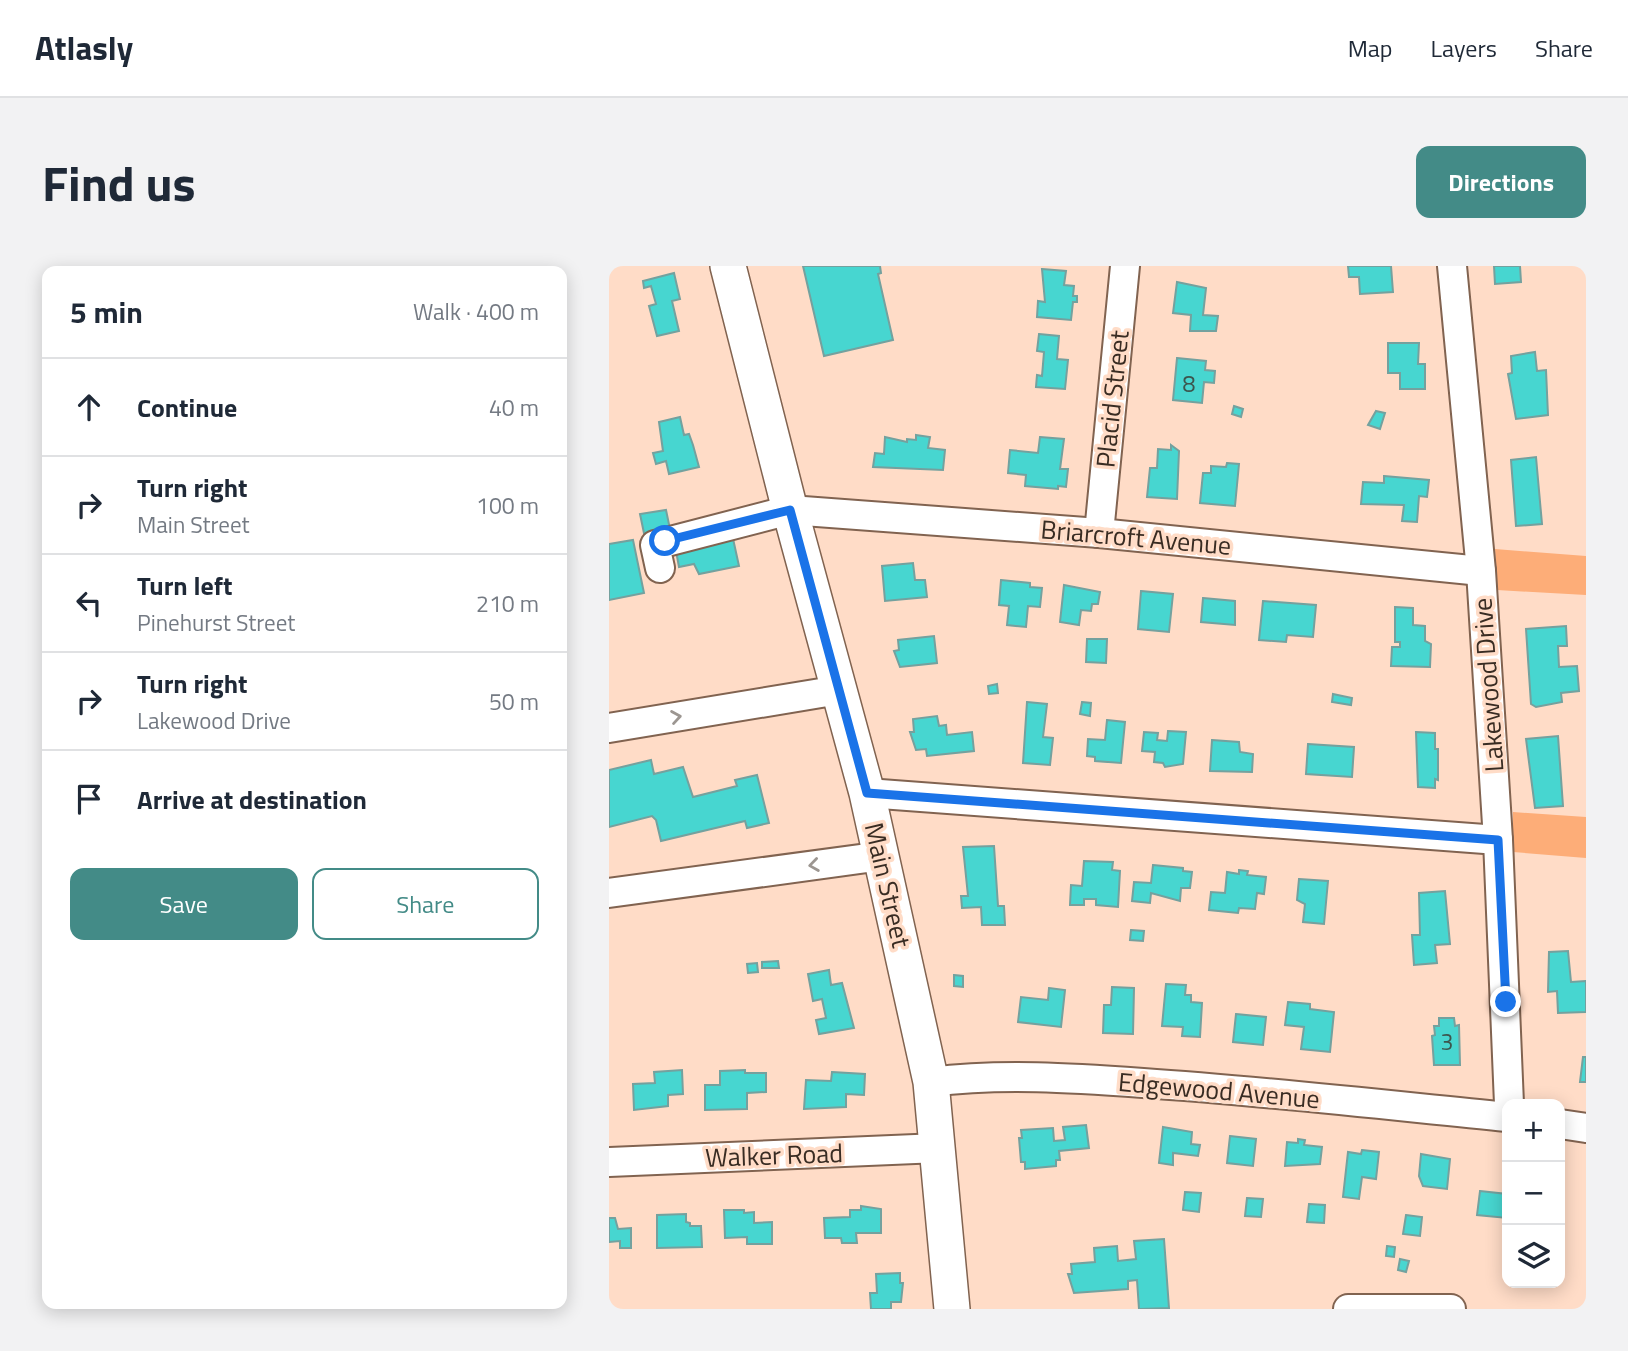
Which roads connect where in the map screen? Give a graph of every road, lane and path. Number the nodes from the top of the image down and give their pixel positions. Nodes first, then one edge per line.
1 (728, 266) edge
2 (1125, 266) edge
3 (1452, 266) edge
4 (790, 510) junction
5 (1099, 533) junction
6 (660, 568) dead end
7 (1481, 571) junction
8 (839, 690) junction
9 (609, 729) edge
10 (867, 793) junction
11 (1498, 840) junction
12 (882, 856) junction
13 (609, 893) edge
14 (931, 1082) junction
15 (1509, 1099) edge
16 (1502, 1117) edge
17 (1565, 1125) edge
18 (1586, 1128) edge
19 (939, 1148) junction
20 (609, 1163) edge
21 (952, 1309) edge
22 (1348, 1309) edge
23 (1451, 1309) edge

1 - 4 main road, Main Street
2 - 5 street, Placid Street
3 - 7 street, Lakewood Drive
4 - 5 street, Briarcroft Avenue
4 - 6 street, Briarcroft Avenue
4 - 8 main road, Main Street
5 - 7 street, Briarcroft Avenue
7 - 11 street, Lakewood Drive
9 -> 8 street
8 - 10 main road, Main Street
10 - 11 street
10 - 12 main road, Main Street
11 - 15 street, Lakewood Drive
12 -> 13 street
12 - 14 main road, Main Street
14 - 16 street, Edgewood Avenue
14 - 19 main road, Main Street
17 - 18 street
19 - 20 street, Walker Road
19 - 21 main road, Main Street
22 - 23 street

